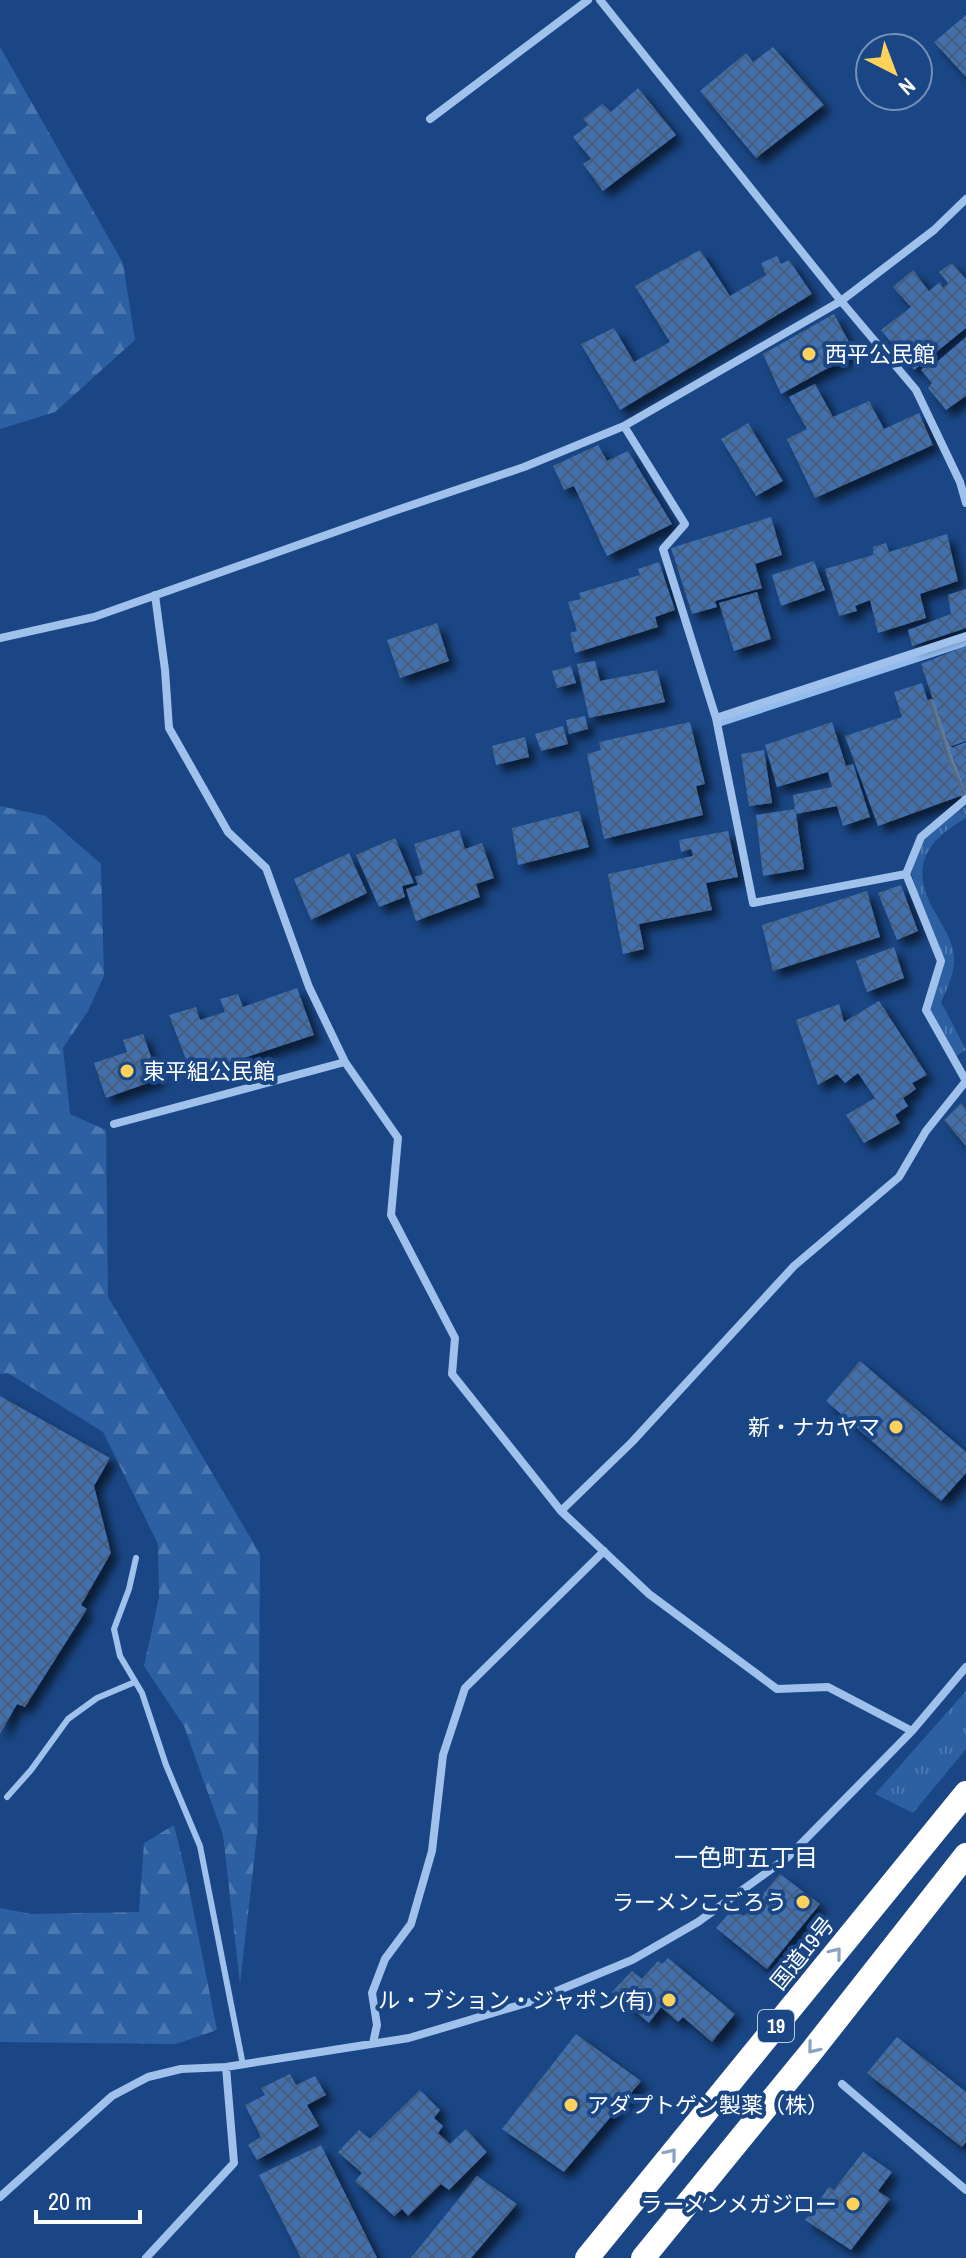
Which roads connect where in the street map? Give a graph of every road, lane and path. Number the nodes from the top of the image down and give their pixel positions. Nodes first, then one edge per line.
1 (588, 0) edge
2 (600, 0) edge
3 (430, 119) dead end
4 (966, 199) edge
5 (841, 301) junction
6 (624, 426) junction
7 (966, 503) edge
8 (155, 595) junction
9 (966, 636) edge
10 (0, 638) edge
11 (716, 718) junction
12 (966, 799) edge
13 (906, 874) junction
14 (345, 1062) junction
15 (966, 1081) edge
16 (114, 1124) dead end
17 (561, 1511) junction
18 (604, 1551) junction
19 (136, 1558) dead end
20 (966, 1667) edge
21 (135, 1682) junction
22 (912, 1731) junction
23 (966, 1793) edge
24 (7, 1797) dead end
25 (966, 1855) edge
26 (373, 2043) junction
27 (243, 2065) junction
28 (226, 2067) junction
29 (842, 2084) dead end
30 (966, 2190) edge
31 (0, 2197) edge
32 (146, 2258) edge
33 (587, 2258) edge
34 (643, 2258) edge

1 - 3 street
2 - 5 street
4 - 5 street
5 - 6 street
5 - 7 street
6 - 8 street
6 - 11 street
8 - 10 street
8 - 14 street
9 - 11 street
11 - 13 street
12 - 13 street
13 - 15 street
14 - 16 street
14 - 17 street
15 - 17 street
17 - 18 street
18 - 22 street
18 - 26 street
19 - 21 lane
20 - 22 street
21 - 24 lane
21 - 27 lane
22 - 26 street
33 -> 23 highway, 国道19号 / 19
25 -> 34 highway, 19
26 - 27 street
27 - 28 street
28 - 31 street
28 - 32 street
29 - 30 street

